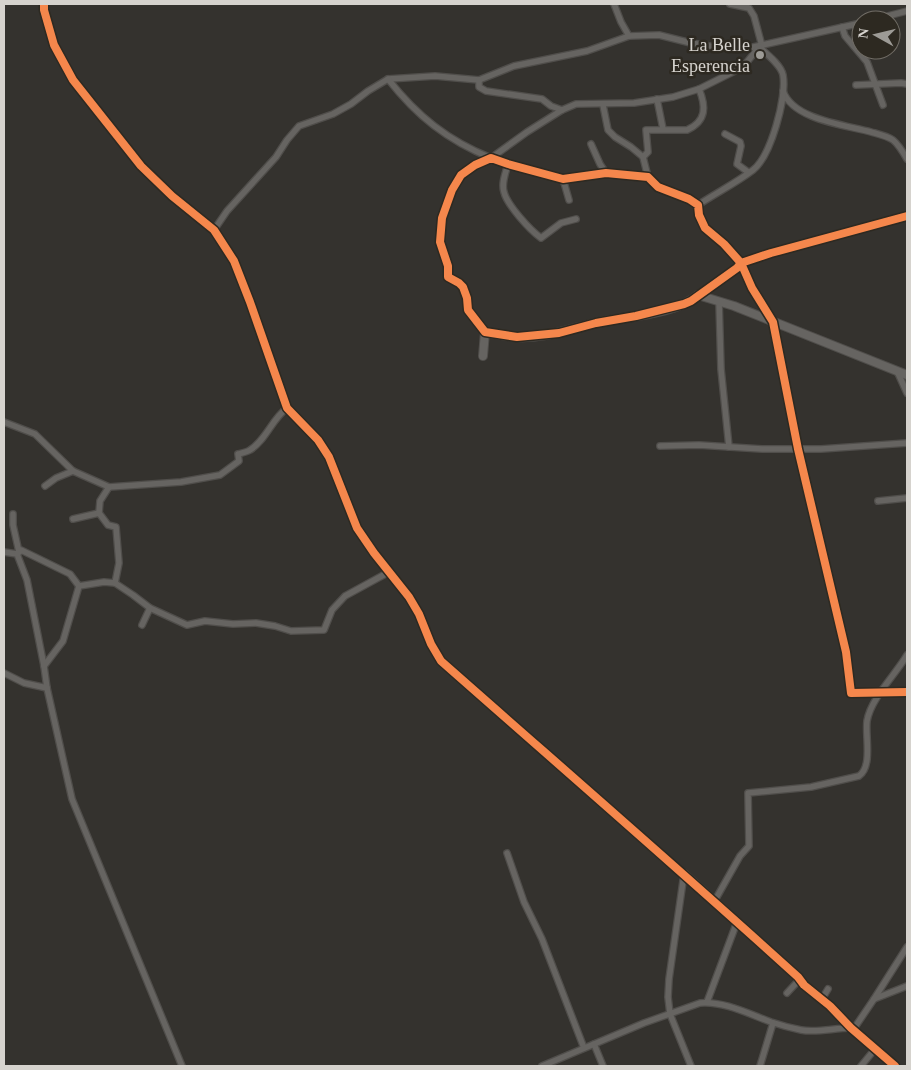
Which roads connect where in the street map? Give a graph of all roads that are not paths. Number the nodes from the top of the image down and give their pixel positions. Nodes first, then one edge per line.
1 (44, 4) edge
2 (614, 4) edge
3 (730, 4) edge
4 (851, 25) edge
5 (842, 27) junction
6 (629, 36) junction
7 (760, 46) junction
8 (388, 79) junction
9 (479, 80) junction
10 (907, 84) edge
11 (856, 85) dead end
12 (876, 85) junction
13 (699, 89) junction
14 (783, 90) junction
15 (657, 99) junction
16 (603, 105) junction
17 (883, 105) dead end
18 (562, 110) junction
19 (663, 129) junction
20 (725, 134) dead end
21 (591, 144) dead end
22 (643, 157) junction
23 (491, 158) junction
24 (907, 159) edge
25 (508, 164) junction
26 (748, 172) junction
27 (606, 173) junction
28 (648, 177) junction
29 (564, 179) junction
30 (569, 200) dead end
31 (698, 205) junction
32 (907, 216) edge
33 (576, 219) dead end
34 (214, 230) junction
35 (741, 263) junction
36 (698, 295) junction
37 (719, 301) junction
38 (773, 322) junction
39 (485, 332) junction
40 (483, 356) dead end
41 (897, 371) junction
42 (907, 375) edge
43 (907, 393) edge
44 (287, 408) junction
45 (4, 422) edge
46 (907, 443) edge
47 (660, 446) dead end
48 (729, 447) junction
49 (798, 449) junction
50 (73, 471) junction
51 (45, 486) dead end
52 (109, 486) junction
53 (907, 498) edge
54 (878, 501) dead end
55 (99, 513) junction
56 (13, 514) dead end
57 (74, 519) dead end
58 (4, 552) edge
59 (18, 553) junction
60 (389, 572) junction
61 (115, 583) junction
62 (79, 586) junction
63 (150, 608) junction
64 (142, 625) dead end
65 (907, 655) edge
66 (44, 666) junction
67 (4, 673) edge
68 (47, 688) junction
69 (882, 692) junction
70 (907, 692) edge
71 (507, 853) dead end
72 (684, 874) junction
73 (714, 902) junction
74 (737, 922) junction
75 (907, 947) edge
76 (800, 979) junction
77 (907, 986) edge
78 (828, 989) dead end
79 (788, 993) dead end
80 (822, 999) junction
81 (874, 999) junction
82 (707, 1002) junction
83 (670, 1014) junction
84 (772, 1023) junction
85 (852, 1029) junction
86 (594, 1044) junction
87 (584, 1048) junction
88 (875, 1049) junction
89 (182, 1066) edge
90 (542, 1066) edge
91 (603, 1066) edge
92 (691, 1066) edge
93 (760, 1066) edge
94 (861, 1066) edge
95 (894, 1066) edge

1 - 34 street
2 - 6 street
3 - 7 street
4 - 5 street
5 - 7 street
5 - 12 street
6 - 7 street
6 - 9 street
7 - 13 street
7 - 14 street
8 - 9 street
8 - 23 street
8 - 34 street
9 - 18 street
10 - 12 street
11 - 12 street
12 - 17 street
13 - 15 street
13 - 19 street
14 - 24 street
14 - 26 street
15 - 16 street
15 - 19 street
16 - 18 street
16 - 22 street
18 - 23 street
19 - 22 street
20 - 26 street
21 - 27 street
22 - 28 street
23 - 25 street
23 - 39 street
25 - 29 street
25 - 33 street
26 - 31 street
27 - 28 street
27 - 29 street
28 - 31 street
29 - 30 street
31 - 35 street
32 - 35 street
34 - 44 street
35 - 36 street
35 - 38 street
36 - 37 street
36 - 39 street
37 - 38 street
37 - 48 street
38 - 41 street
38 - 49 street
39 - 40 street
41 - 42 street
41 - 43 street
44 - 52 street
44 - 60 street
45 - 50 street
46 - 49 street
47 - 48 street
48 - 49 street
49 - 69 street
50 - 51 street
50 - 52 street
52 - 55 street
53 - 54 street
55 - 57 street
55 - 61 street
56 - 59 street
58 - 59 street
59 - 62 street
59 - 66 street
60 - 63 street
60 - 72 street
61 - 62 street
61 - 63 street
62 - 66 street
63 - 64 street
65 - 69 street
66 - 68 street
67 - 68 street
68 - 89 street
69 - 70 street
69 - 73 street
71 - 87 street
72 - 73 street
72 - 83 street
73 - 74 street
74 - 76 street
74 - 82 street
75 - 81 street
76 - 79 street
76 - 80 street
77 - 81 street
78 - 80 street
80 - 85 street
81 - 85 street
82 - 83 street
82 - 84 street
83 - 86 street
83 - 92 street
84 - 85 street
84 - 93 street
85 - 88 street
86 - 87 street
86 - 91 street
87 - 90 street
88 - 94 street
88 - 95 street

